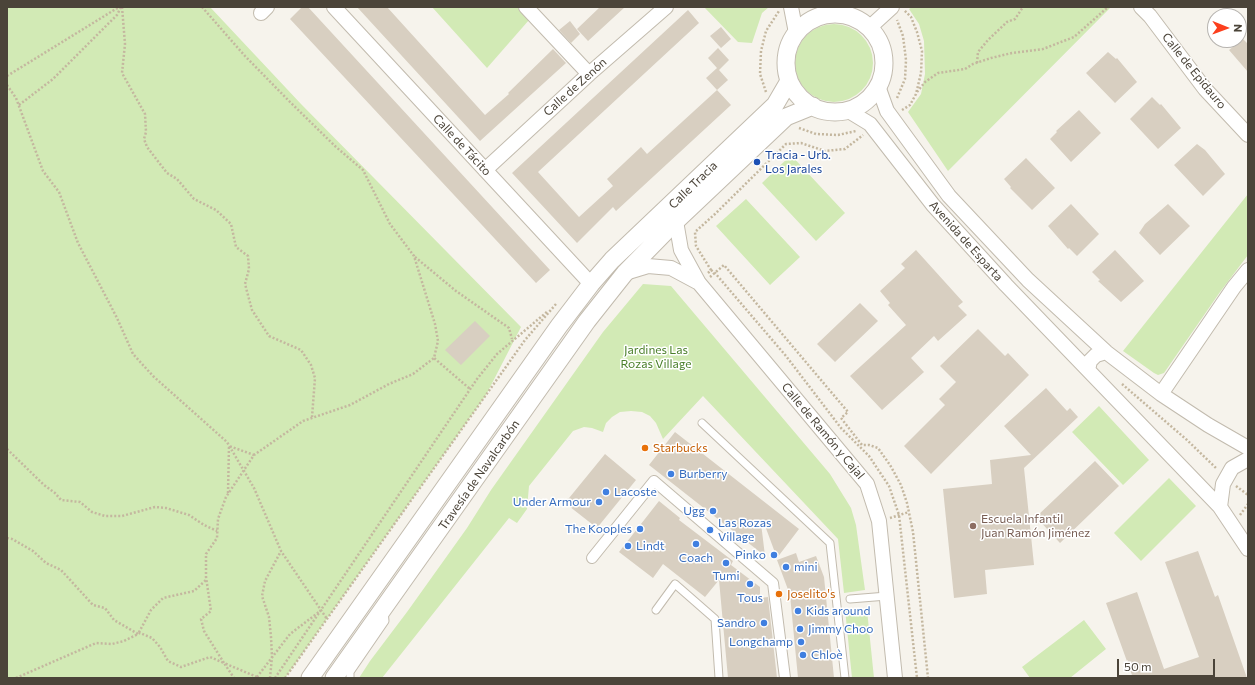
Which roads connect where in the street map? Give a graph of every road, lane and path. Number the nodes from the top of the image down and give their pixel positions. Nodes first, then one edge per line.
1 (121, 7) edge
2 (202, 7) edge
3 (334, 7) edge
4 (526, 7) edge
5 (666, 7) edge
6 (901, 7) edge
7 (1023, 7) edge
8 (1108, 7) edge
9 (786, 8) edge
10 (1149, 10) edge
11 (895, 11) edge
12 (869, 28) junction
13 (796, 33) junction
14 (977, 63) junction
15 (589, 74) junction
16 (7, 76) edge
17 (789, 81) junction
18 (7, 85) edge
19 (878, 86) junction
20 (916, 94) junction
21 (19, 105) junction
22 (813, 106) junction
23 (847, 110) junction
24 (781, 111) junction
25 (887, 111) junction
26 (870, 124) junction
27 (1248, 135) edge
28 (485, 170) junction
29 (676, 221) junction
30 (414, 256) junction
31 (1248, 270) edge
32 (625, 273) junction
33 (698, 283) junction
34 (591, 284) junction
35 (553, 307) junction
36 (572, 309) junction
37 (512, 339) junction
38 (1106, 352) junction
39 (434, 358) junction
40 (1088, 370) junction
41 (470, 389) junction
42 (1161, 394) junction
43 (312, 418) junction
44 (702, 423) dead end
45 (229, 446) junction
46 (1248, 448) edge
47 (7, 449) edge
48 (254, 455) junction
49 (1248, 459) edge
50 (244, 472) junction
51 (228, 494) junction
52 (1220, 507) junction
53 (909, 512) dead end
54 (879, 521) junction
55 (217, 531) junction
56 (7, 538) edge
57 (1248, 549) edge
58 (281, 551) junction
59 (592, 558) dead end
60 (206, 580) junction
61 (887, 596) junction
62 (850, 599) dead end
63 (384, 609) junction
64 (321, 610) junction
65 (656, 610) dead end
66 (327, 619) junction
67 (138, 634) junction
68 (272, 657) junction
69 (224, 663) junction
70 (256, 677) edge
71 (16, 678) edge
72 (234, 678) edge
73 (270, 678) edge
74 (275, 678) edge
75 (285, 678) edge
76 (310, 678) edge
77 (334, 678) edge
78 (350, 678) edge
79 (719, 678) edge
80 (785, 678) edge
81 (845, 678) edge
82 (895, 678) edge

1 - 16 path
1 - 21 path
1 - 43 path
2 - 30 path
3 - 28 street, Calle de Tácito
4 - 15 street
5 - 15 street, Calle de Zenón
6 - 20 path
7 - 14 path
8 - 14 path
9 - 13 street
9 - 24 path
10 - 27 street, Calle de Epidauro
11 - 12 street
11 - 25 path
12 - 13 street
12 - 19 street
13 - 17 street
14 - 20 path
15 - 28 street, Calle de Zenón
17 - 22 street
17 - 24 street, Calle Tracia
18 - 21 path
19 - 23 street
19 - 25 street, Avenida de Esparta
20 - 25 path
21 - 45 path
22 - 23 street
22 - 24 street, Calle Tracia
23 - 26 street, Avenida de Esparta
24 - 26 path
24 - 29 street, Calle Tracia
24 - 34 street, Calle Tracia
25 - 38 street, Avenida de Esparta
26 - 33 path
26 - 40 street, Avenida de Esparta
28 - 34 street, Calle de Tácito
29 - 32 street, Calle Tracia
29 - 33 street, Calle de Ramón y Cajal
30 - 37 path
30 - 39 path
31 - 42 street
32 - 33 street, Calle de Ramón y Cajal
32 - 63 street, Travesía de Navalcarbón
33 - 54 street, Calle de Ramón y Cajal
34 - 36 street, Travesía de Navalcarbón
35 - 36 path
35 - 37 path
35 - 66 path
36 - 76 street, Travesía de Navalcarbón
37 - 41 path
38 - 40 street
38 - 42 street, Avenida de Esparta
39 - 41 path
39 - 43 path
40 - 52 street, Avenida de Esparta
41 - 64 path
42 - 46 street, Avenida de Esparta
43 - 48 path
44 - 81 lane
45 - 48 path
45 - 50 path
45 - 51 path
47 - 55 path
48 - 50 path
49 - 52 street
50 - 51 path
50 - 58 path
51 - 55 path
52 - 57 street, Avenida de Esparta
53 - 54 path
54 - 61 street, Calle de Ramón y Cajal
55 - 60 path
56 - 67 path
58 - 64 path
58 - 68 path
59 - 80 street
60 - 67 path
60 - 69 path
61 - 62 lane
61 - 82 street, Calle de Ramón y Cajal
63 - 77 street, Travesía de Navalcarbón
63 - 78 lane
64 - 66 path
64 - 68 path
64 - 74 path
65 - 79 lane
66 - 75 path
67 - 69 path
67 - 71 path
68 - 70 path
68 - 73 path
69 - 70 path
69 - 72 path

